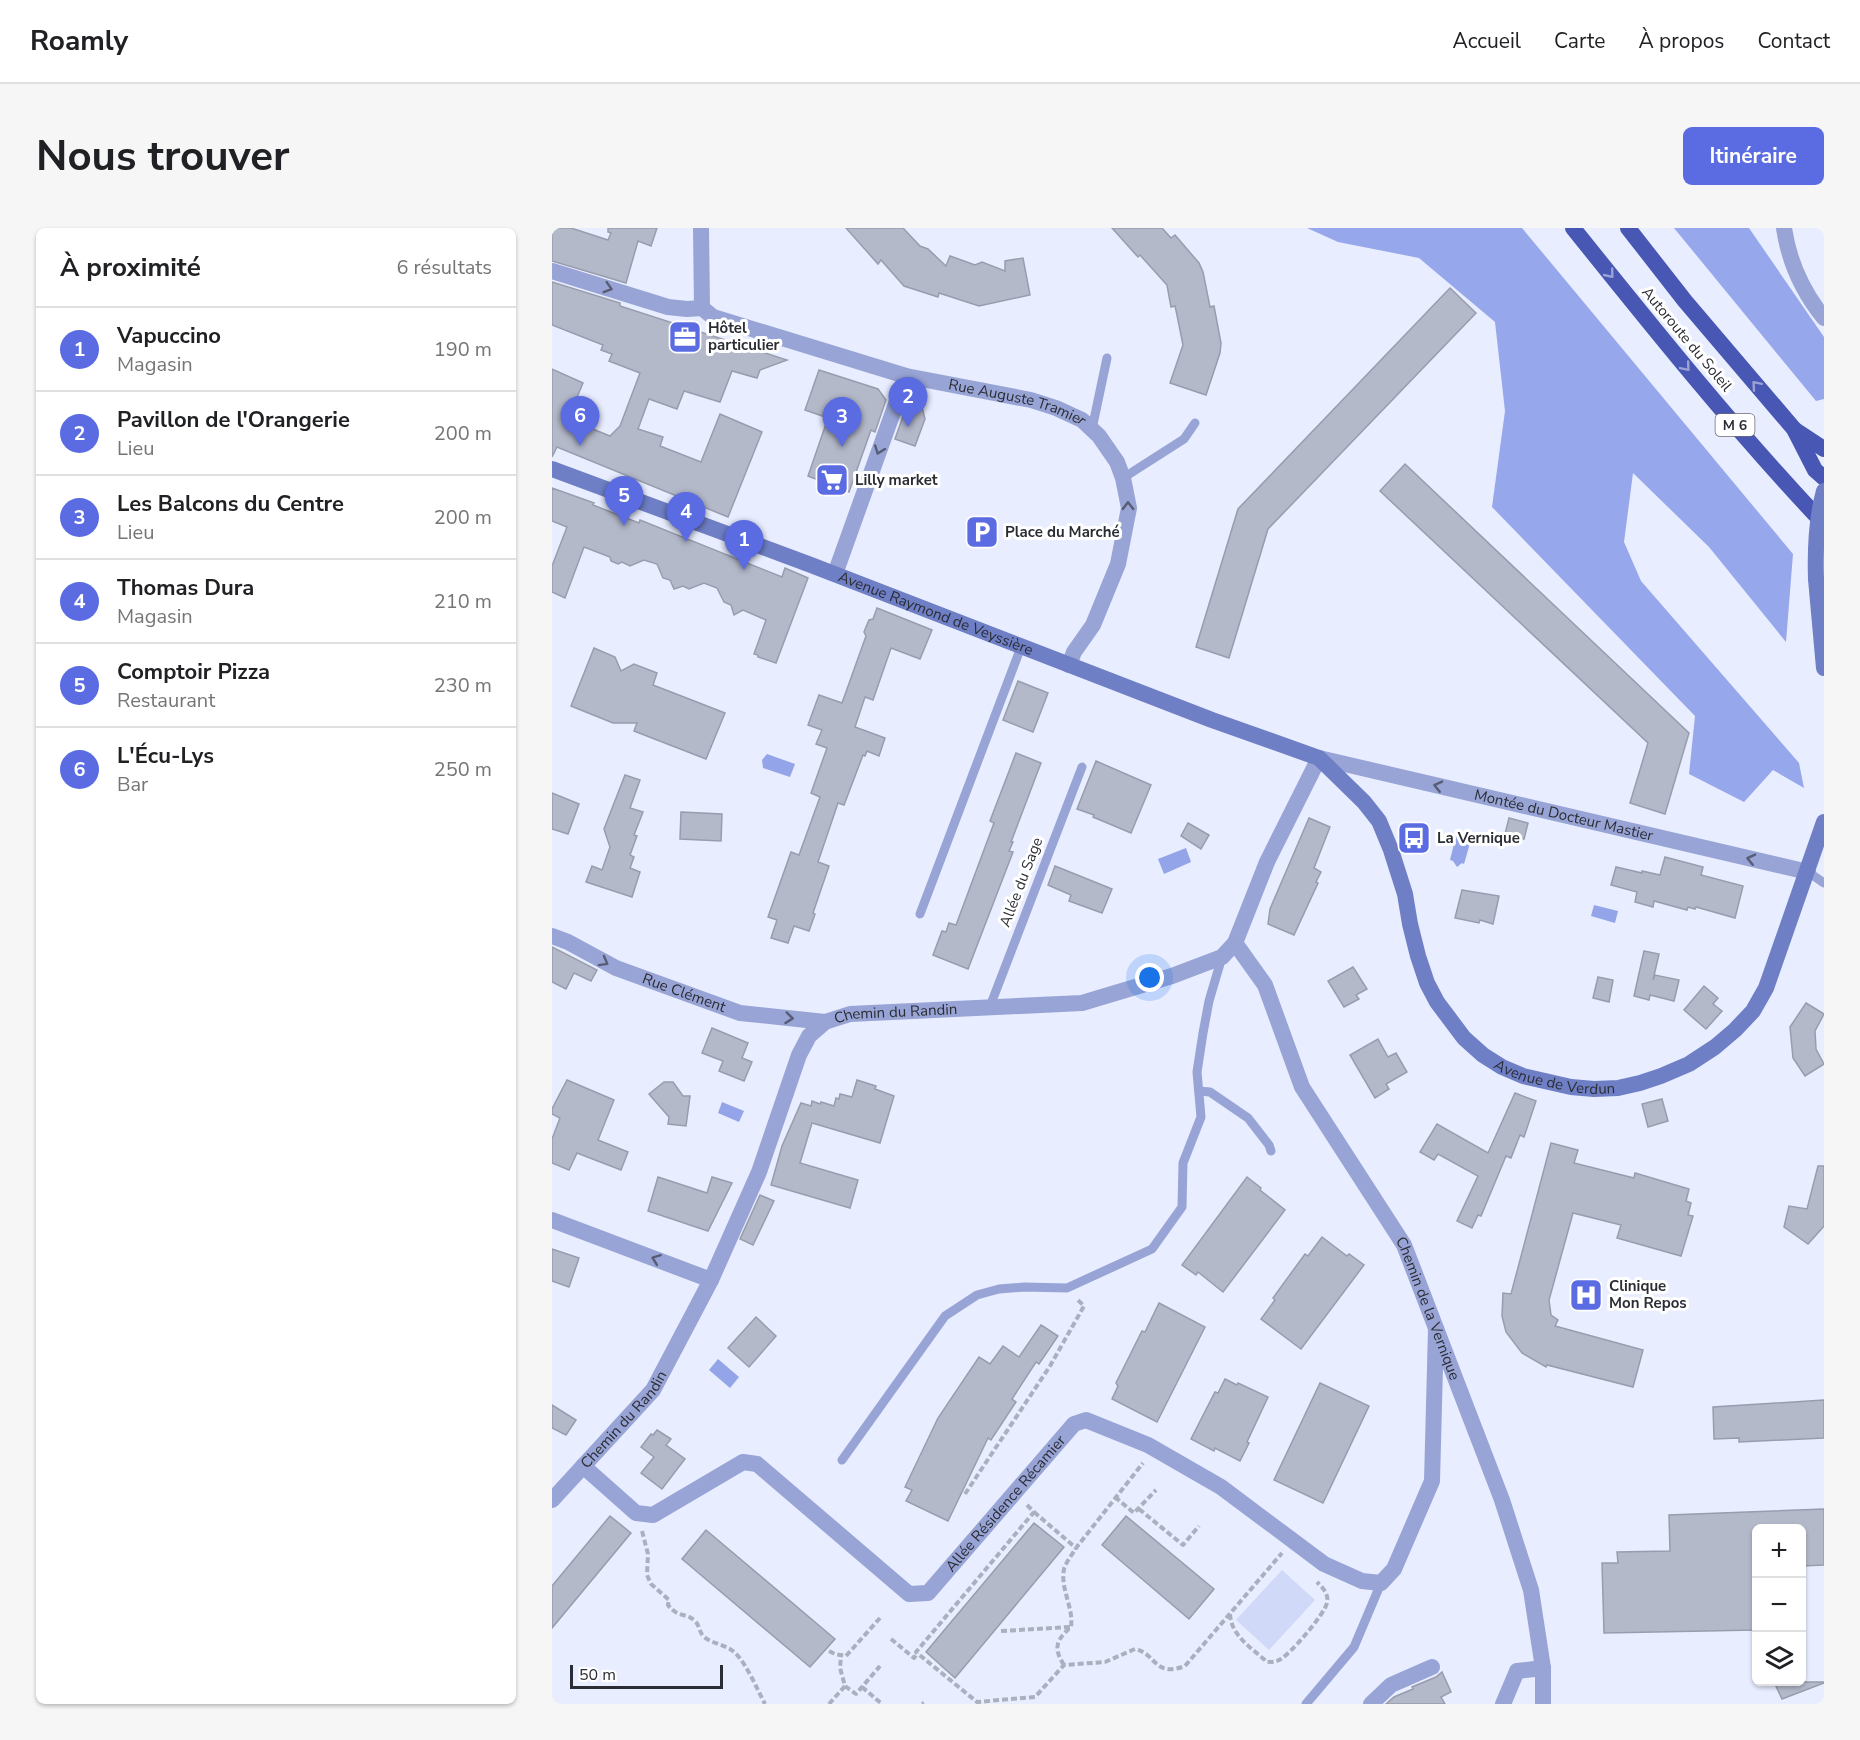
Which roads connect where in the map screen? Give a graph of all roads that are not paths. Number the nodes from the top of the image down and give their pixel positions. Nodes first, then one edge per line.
1 (701, 228) edge
2 (1573, 228) edge
3 (1628, 228) edge
4 (1784, 228) edge
5 (552, 271) edge
6 (702, 308) junction
7 (1824, 318) edge
8 (1107, 358) dead end
9 (906, 376) junction
10 (1195, 423) dead end
11 (1092, 429) junction
12 (1794, 429) junction
13 (1824, 449) edge
14 (552, 469) edge
15 (1123, 478) junction
16 (1824, 478) edge
17 (1824, 491) edge
18 (1824, 524) edge
19 (835, 574) junction
20 (1021, 647) junction
21 (1069, 665) junction
22 (1824, 668) edge
23 (1320, 758) junction
24 (1082, 767) dead end
25 (1824, 822) edge
26 (1808, 872) junction
27 (1824, 883) edge
28 (920, 914) dead end
29 (552, 936) edge
30 (1235, 943) junction
31 (1222, 957) junction
32 (989, 1009) junction
33 (825, 1022) junction
34 (1199, 1091) junction
35 (1271, 1151) dead end
36 (552, 1220) edge
37 (711, 1280) junction
38 (1436, 1329) junction
39 (842, 1460) dead end
40 (583, 1466) junction
41 (552, 1500) edge
42 (1381, 1583) junction
43 (1432, 1667) dead end
44 (1543, 1668) junction
45 (1306, 1704) edge
46 (1371, 1704) edge
47 (1503, 1704) edge
48 (1543, 1704) edge

1 - 6 street
2 -> 18 highway, Autoroute du Soleil / M 6
12 -> 3 highway, Autoroute du Soleil / M 6
4 - 7 street
5 -> 6 street, Rue Auguste Tramier
6 - 9 street, Rue Auguste Tramier
8 - 11 lane
9 - 11 street, Rue Auguste Tramier
9 -> 19 street
10 - 15 lane
11 - 15 street, Rue Auguste Tramier
12 - 13 highway
12 - 16 highway, Autoroute du Soleil / M 6
14 - 19 main road, Avenue Raymond de Veyssière
21 -> 15 street, Rue Auguste Tramier
17 - 22 main road, bridge
19 - 20 main road, Avenue Raymond de Veyssière
20 - 21 main road, Avenue Raymond de Veyssière
20 - 28 lane
21 - 23 main road, Avenue Raymond de Veyssière
26 -> 23 street, Montée du Docteur Mastier
23 - 26 main road, Avenue de Verdun
23 - 30 street, Chemin du Randin
24 - 32 lane, Allée du Sage
25 - 26 main road, Avenue de Verdun
26 - 27 lane
29 -> 33 street, Rue Clément
30 - 31 street, Chemin du Randin
30 - 38 street, Chemin de la Vernique
31 - 32 street, Chemin du Randin
31 - 34 lane
32 - 33 street, Chemin du Randin
33 - 37 street, Chemin du Randin
34 - 35 lane
34 - 39 lane
37 -> 36 street
37 - 40 street, Chemin du Randin
38 - 42 street
38 - 44 street, Chemin de la Vernique
40 - 41 street, Chemin du Randin
40 - 42 street, Allée Résidence Récamier
42 - 45 lane
43 - 46 street
44 - 47 street
44 - 48 street, Chemin de la Vernique

